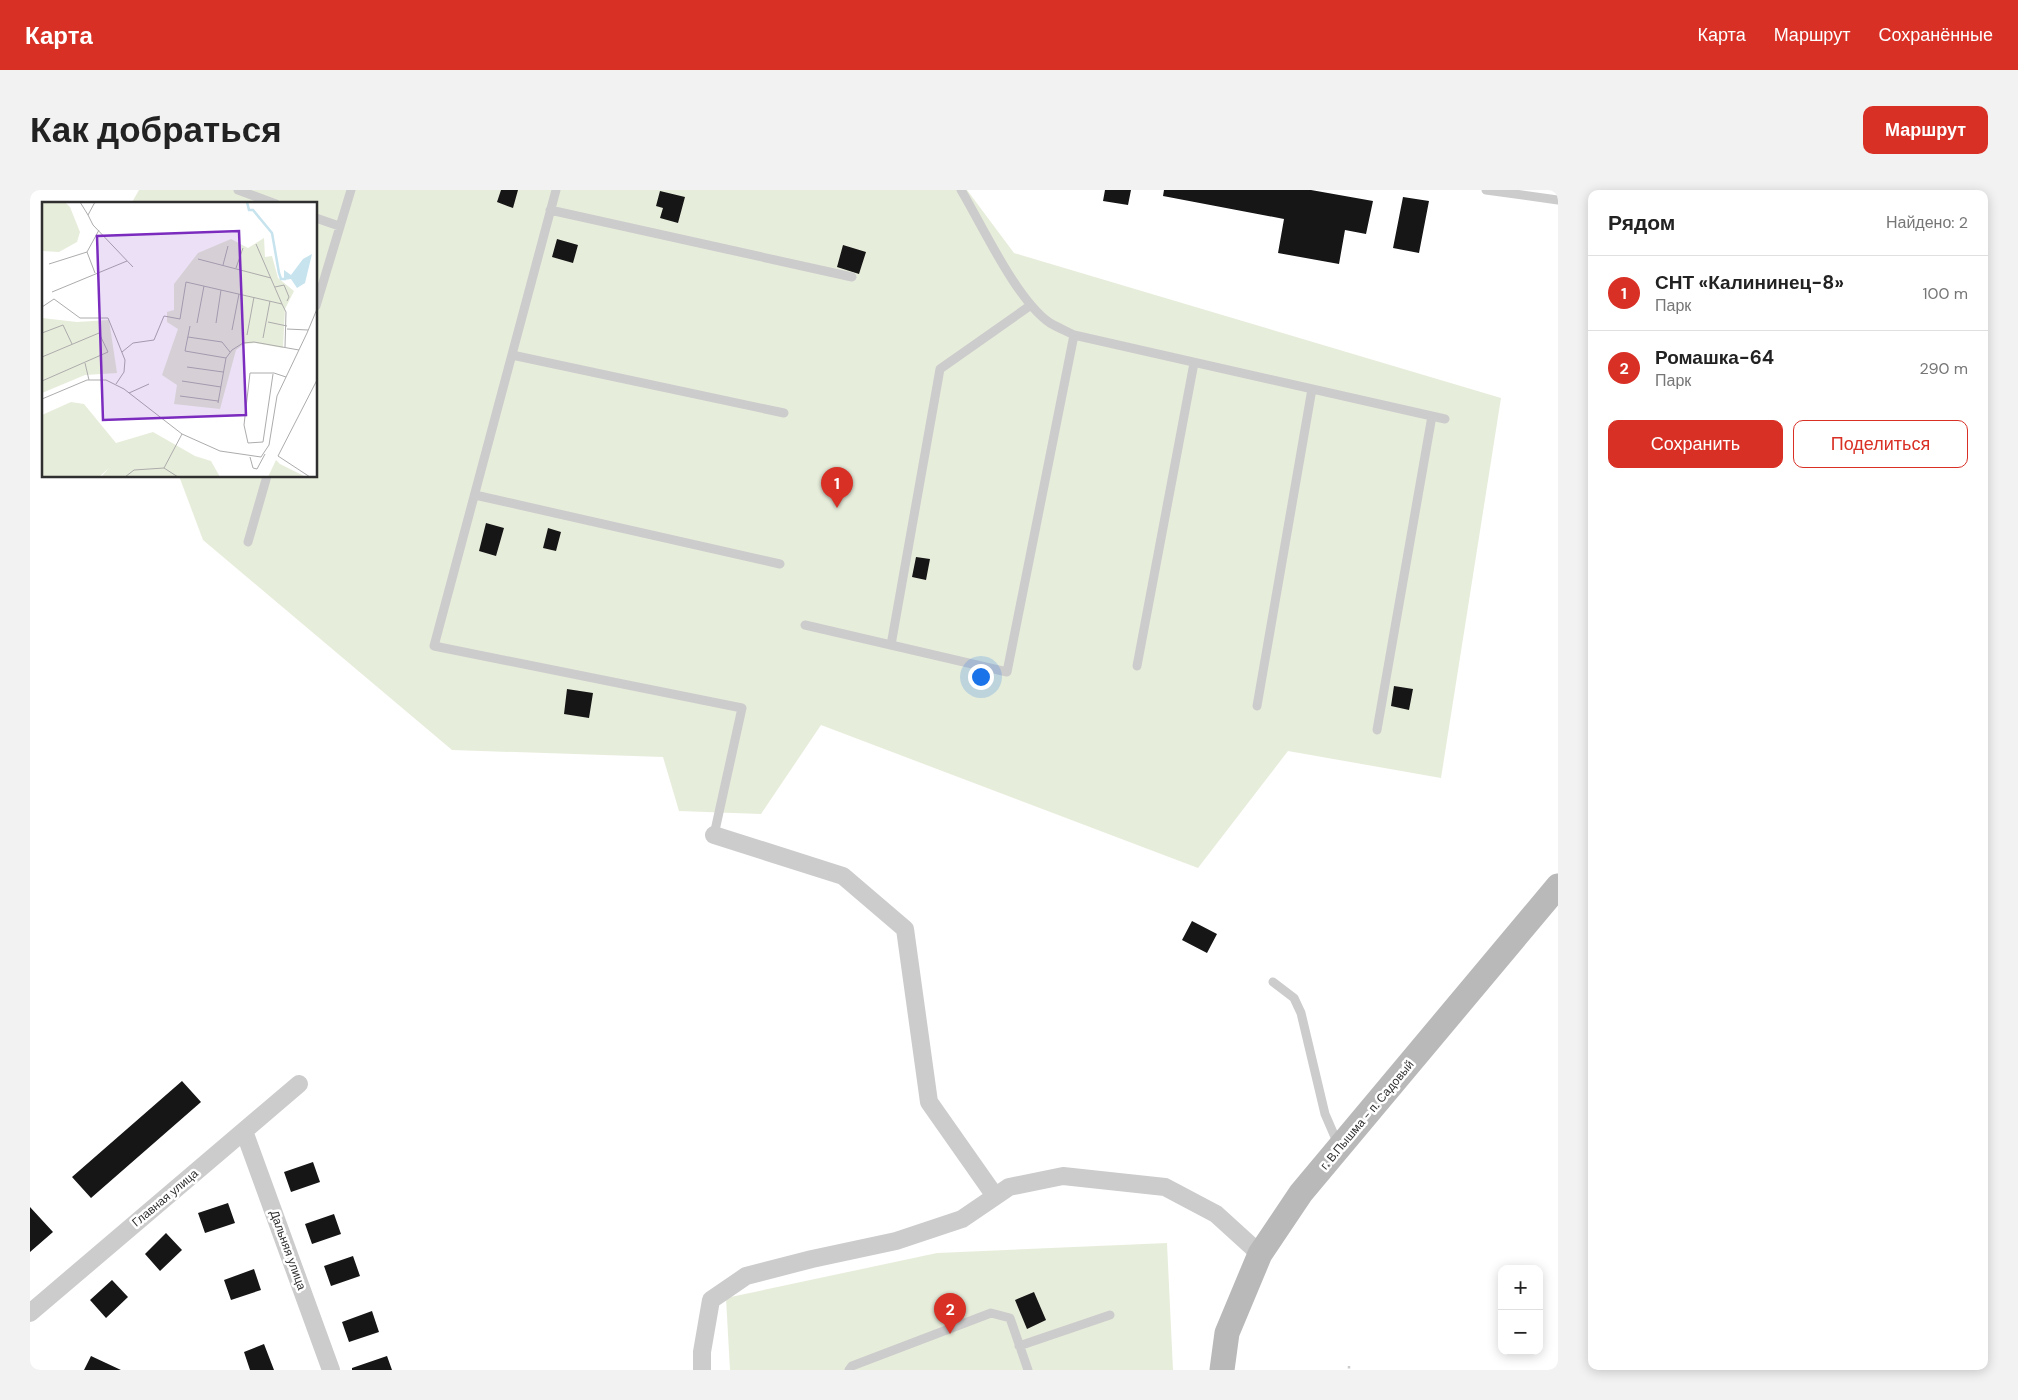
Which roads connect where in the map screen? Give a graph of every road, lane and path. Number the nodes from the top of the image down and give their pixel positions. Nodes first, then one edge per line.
1 (238, 190) edge
2 (351, 190) edge
3 (556, 190) edge
4 (962, 190) edge
5 (1486, 190) edge
6 (1558, 200) edge
7 (271, 202) edge
8 (550, 210) junction
9 (318, 219) edge
10 (339, 226) junction
11 (852, 277) dead end
12 (318, 299) edge
13 (1031, 305) junction
14 (1074, 335) junction
15 (512, 355) junction
16 (1194, 363) junction
17 (1312, 389) junction
18 (784, 413) dead end
19 (1432, 416) junction
20 (1445, 419) dead end
21 (266, 478) edge
22 (475, 495) junction
23 (248, 542) dead end
24 (780, 564) dead end
25 (805, 625) dead end
26 (891, 645) junction
27 (1137, 666) dead end
28 (1257, 706) dead end
29 (1377, 730) dead end
30 (714, 835) joint
31 (1558, 886) edge
32 (1273, 982) dead end
33 (299, 1084) dead end
34 (244, 1131) junction
35 (1339, 1146) junction
36 (995, 1196) junction
37 (1260, 1254) junction
38 (30, 1313) edge
39 (1110, 1315) dead end
40 (1019, 1346) junction
41 (1349, 1366) dead end
42 (331, 1370) edge
43 (702, 1370) edge
44 (849, 1370) edge
45 (1028, 1370) edge
46 (1222, 1370) edge
47 (1349, 1370) edge

1 - 7 lane
2 - 10 lane
3 - 8 lane
4 - 13 lane
5 - 6 lane
8 - 11 lane
8 - 15 lane
9 - 10 lane
10 - 12 lane
13 - 14 lane
13 - 26 lane
14 - 16 lane
14 - 26 lane
15 - 18 lane
15 - 22 lane
16 - 17 lane
16 - 27 lane
17 - 19 lane
17 - 28 lane
19 - 20 lane
19 - 29 lane
21 - 23 lane
22 - 24 lane
22 - 30 lane
25 - 26 lane
30 - 36 street
31 - 35 main road, г. В.Пышма - п. Садовый
32 - 35 lane
33 - 34 street, Главная улица
34 - 38 street, Главная улица
34 - 42 street, Дальняя улица
35 - 37 main road, г. В.Пышма - п. Садовый
36 - 37 street
36 - 43 street
37 - 46 main road, г. В.Пышма - п. Садовый
39 - 40 lane
40 - 44 lane
40 - 45 lane
41 - 47 path

